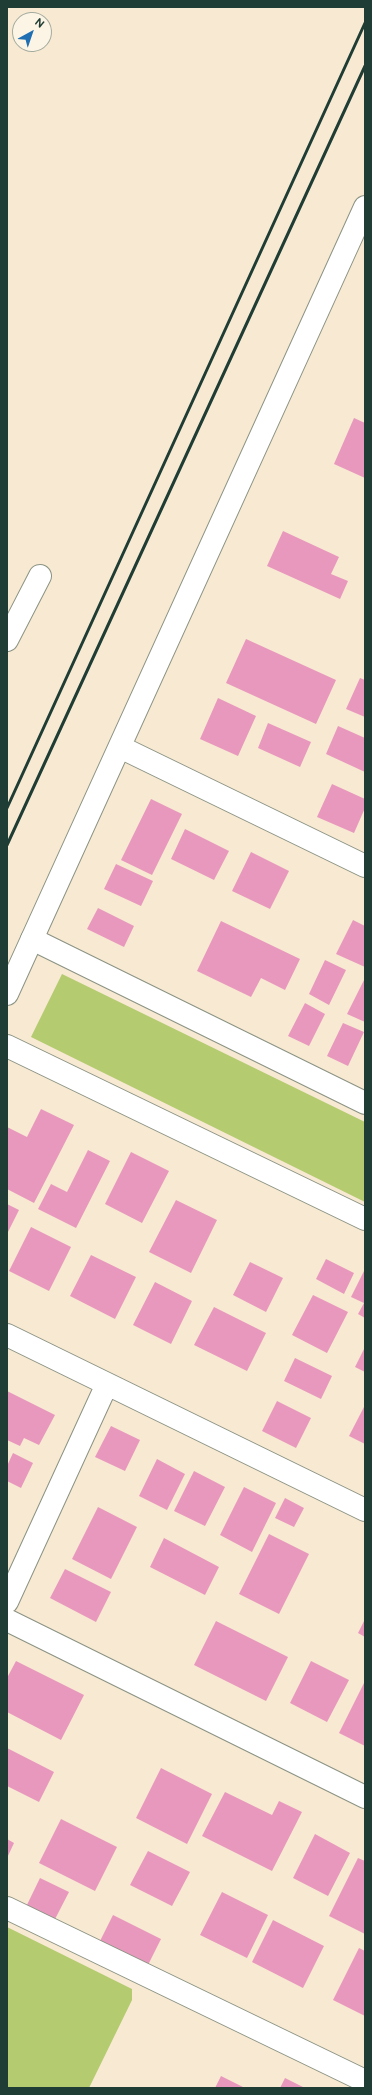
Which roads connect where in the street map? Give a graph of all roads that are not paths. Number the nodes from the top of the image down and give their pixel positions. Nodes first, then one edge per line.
1 (365, 207) edge
2 (40, 576) dead end
3 (7, 640) edge
4 (120, 747) junction
5 (365, 866) edge
6 (32, 938) junction
7 (7, 994) edge
8 (7, 1046) edge
9 (365, 1104) edge
10 (365, 1219) edge
11 (7, 1335) edge
12 (107, 1384) junction
13 (365, 1510) edge
14 (7, 1602) edge
15 (7, 1620) edge
16 (365, 1797) edge
17 (7, 1908) edge
18 (365, 2081) edge

1 - 4 street
2 - 3 street
4 - 5 street
4 - 6 street
6 - 7 street
6 - 9 street
8 - 10 street
11 - 12 street
12 - 13 street
12 - 14 street
15 - 16 street
17 - 18 street

